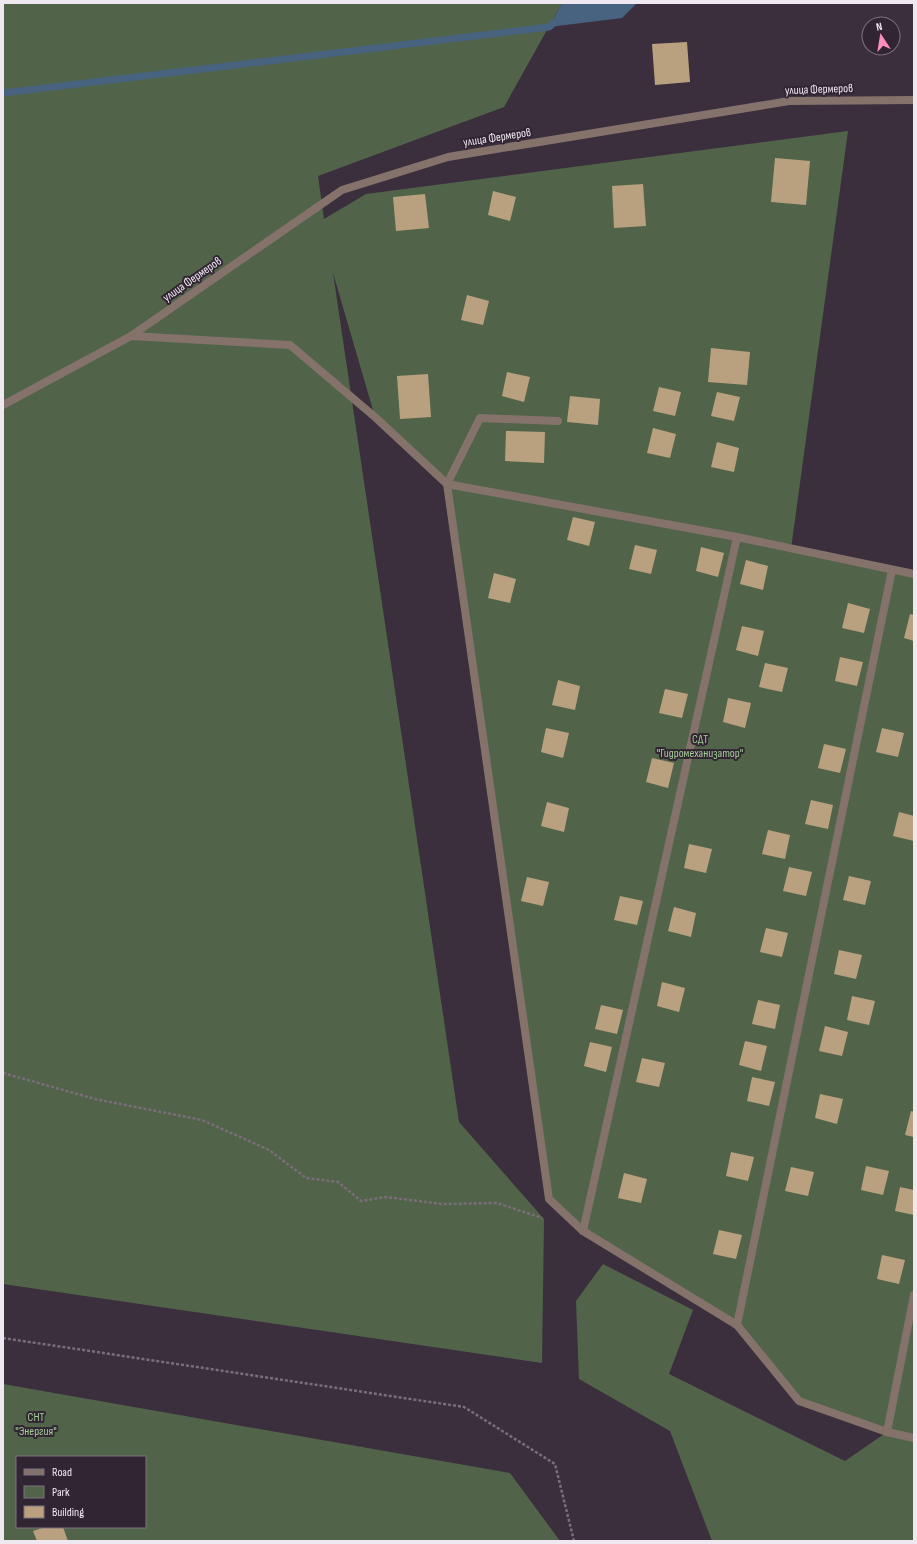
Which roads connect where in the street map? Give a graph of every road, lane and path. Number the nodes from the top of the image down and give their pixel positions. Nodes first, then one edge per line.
1 (914, 100) edge
2 (131, 336) junction
3 (3, 405) edge
4 (558, 421) dead end
5 (447, 484) junction
6 (737, 537) junction
7 (892, 570) junction
8 (914, 574) edge
9 (3, 1073) edge
10 (547, 1220) dead end
11 (583, 1231) junction
12 (914, 1295) edge
13 (737, 1325) junction
14 (3, 1338) edge
15 (887, 1432) junction
16 (914, 1438) edge
17 (574, 1541) edge

1 - 2 street, улица Фермеров
2 - 3 street, улица Фермеров
2 - 5 street
4 - 5 street
5 - 6 street
5 - 11 street
6 - 7 street
6 - 11 street
7 - 8 street
7 - 13 street
9 - 10 path
11 - 13 street
12 - 15 street
13 - 15 street
14 - 17 path
15 - 16 street

